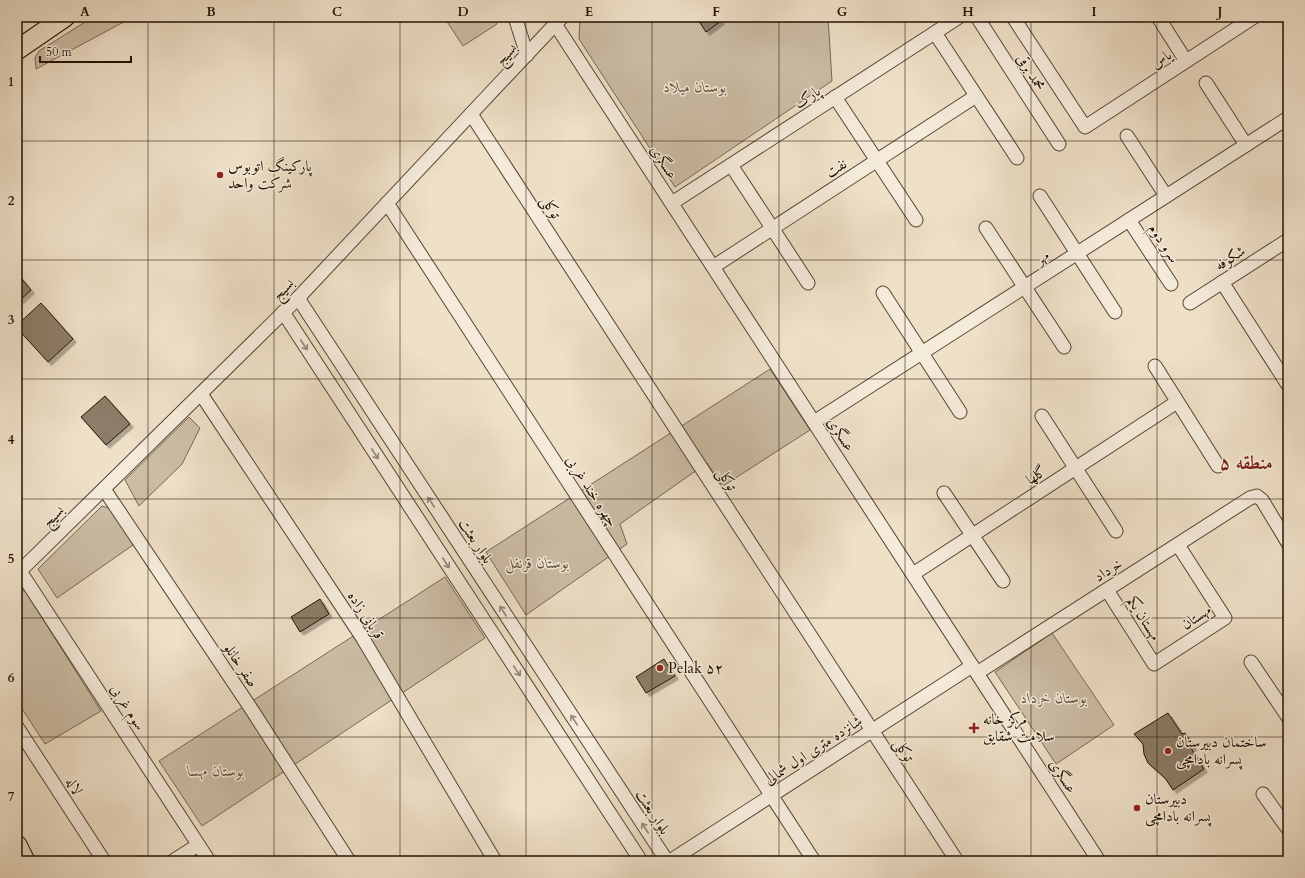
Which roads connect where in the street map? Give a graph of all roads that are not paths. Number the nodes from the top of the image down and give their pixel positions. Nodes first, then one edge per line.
1 (66, 17) edge
2 (515, 17) edge
3 (959, 17) edge
4 (976, 17) edge
5 (1013, 17) edge
6 (1158, 17) edge
7 (1254, 17) edge
8 (559, 21) edge
9 (935, 33) junction
10 (17, 50) edge
11 (527, 55) junction
12 (1186, 62) junction
13 (1206, 83) dead end
14 (976, 96) junction
15 (835, 97) junction
16 (471, 114) junction
17 (1288, 118) edge
18 (1085, 127) joint
19 (1127, 136) dead end
20 (1059, 144) dead end
21 (1246, 146) junction
22 (1017, 158) dead end
23 (877, 160) junction
24 (732, 165) junction
25 (1040, 196) dead end
26 (1166, 196) junction
27 (387, 203) junction
28 (672, 203) junction
29 (916, 220) dead end
30 (1129, 220) junction
31 (772, 228) junction
32 (986, 228) dead end
33 (1288, 240) edge
34 (1077, 253) junction
35 (713, 267) junction
36 (1222, 282) junction
37 (808, 283) dead end
38 (1171, 284) dead end
39 (1024, 287) junction
40 (883, 293) dead end
41 (298, 298) junction
42 (1190, 303) dead end
43 (283, 312) junction
44 (1115, 312) dead end
45 (1064, 347) dead end
46 (922, 353) junction
47 (1155, 366) dead end
48 (1288, 385) edge
49 (201, 394) junction
50 (1177, 402) junction
51 (960, 412) dead end
52 (1042, 416) dead end
53 (814, 422) junction
54 (1218, 466) dead end
55 (1076, 468) junction
56 (104, 489) junction
57 (944, 493) dead end
58 (1116, 531) dead end
59 (972, 536) junction
60 (1288, 543) edge
61 (1178, 545) junction
62 (18, 572) edge
63 (913, 574) junction
64 (1003, 581) dead end
65 (1107, 590) junction
66 (1251, 662) dead end
67 (1154, 664) joint
68 (975, 670) junction
69 (1288, 717) edge
70 (17, 728) edge
71 (872, 730) junction
72 (1263, 794) dead end
73 (771, 796) junction
74 (1288, 829) edge
75 (198, 844) junction
76 (17, 845) edge
77 (25, 861) edge
78 (104, 861) edge
79 (173, 861) edge
80 (209, 861) edge
81 (349, 861) edge
82 (495, 861) edge
83 (641, 861) edge
84 (667, 861) edge
85 (670, 861) edge
86 (814, 861) edge
87 (957, 861) edge
88 (1099, 861) edge

1 - 10 highway
2 - 11 street
3 - 9 street, پارک
4 - 20 street, محمد برقی
5 - 18 street, محمد برقی
6 - 12 street
7 - 12 street, یاس
8 - 11 street, بسیج
8 - 28 street, عسگری
9 - 14 street
9 - 15 street, پارک
11 - 16 street, بسیج
12 - 18 street, یاس
13 - 21 street
14 - 22 street
14 - 23 street, نفت
15 - 23 street
15 - 24 street, پارک
16 - 27 street, بسیج
16 - 71 street, توکلی
17 - 21 street, مهر
19 - 26 street
21 - 26 street, مهر
23 - 29 street
23 - 31 street, نفت
24 - 28 street, پارک
24 - 31 street
25 - 34 street
26 - 30 street, مهر
27 - 41 street, بسیج
27 - 73 street, چهره خند غربی
28 - 35 street, عسگری
30 - 34 street, مهر
30 - 38 street, سرو دوم
31 - 35 street, نفت
31 - 37 street
32 - 39 street
33 - 36 street, شکوفه
34 - 39 street, مهر
34 - 44 street
35 - 53 street, عسگری
36 - 42 street, شکوفه
36 - 48 street
39 - 45 street
39 - 46 street, مهر
40 - 46 street
41 - 43 street, بسیج
84 -> 41 street, بلوار بعثت
43 - 49 street, بسیج
43 -> 83 street
46 - 51 street
46 - 53 street, مهر
47 - 50 street
49 - 56 street, بسیج
49 - 82 street, قربانی زاده
50 - 54 street
50 - 55 street, گلها
52 - 55 street
53 - 63 street, عسگری
55 - 58 street
55 - 59 street, گلها
56 - 62 street, بسیج
56 - 81 street, صفر خانلو
57 - 59 street
59 - 63 street, گلها
59 - 64 street
60 - 61 street, خرداد
61 - 65 street, خرداد
61 - 67 street, مهستان
62 - 75 street, سوم غربی
63 - 68 street, عسگری
65 - 67 street, مهستان یکم
65 - 68 street, خرداد
66 - 69 street
68 - 71 street, شانزده متری اول شمالی
68 - 88 street, عسگری
70 - 78 street, لاله
71 - 73 street, شانزده متری اول شمالی
71 - 87 street, توکلی
72 - 74 street
73 - 85 street, شانزده متری اول شمالی
73 - 86 street, چهره خند غربی
75 - 79 street
75 - 80 street, سوم غربی
76 - 77 highway

